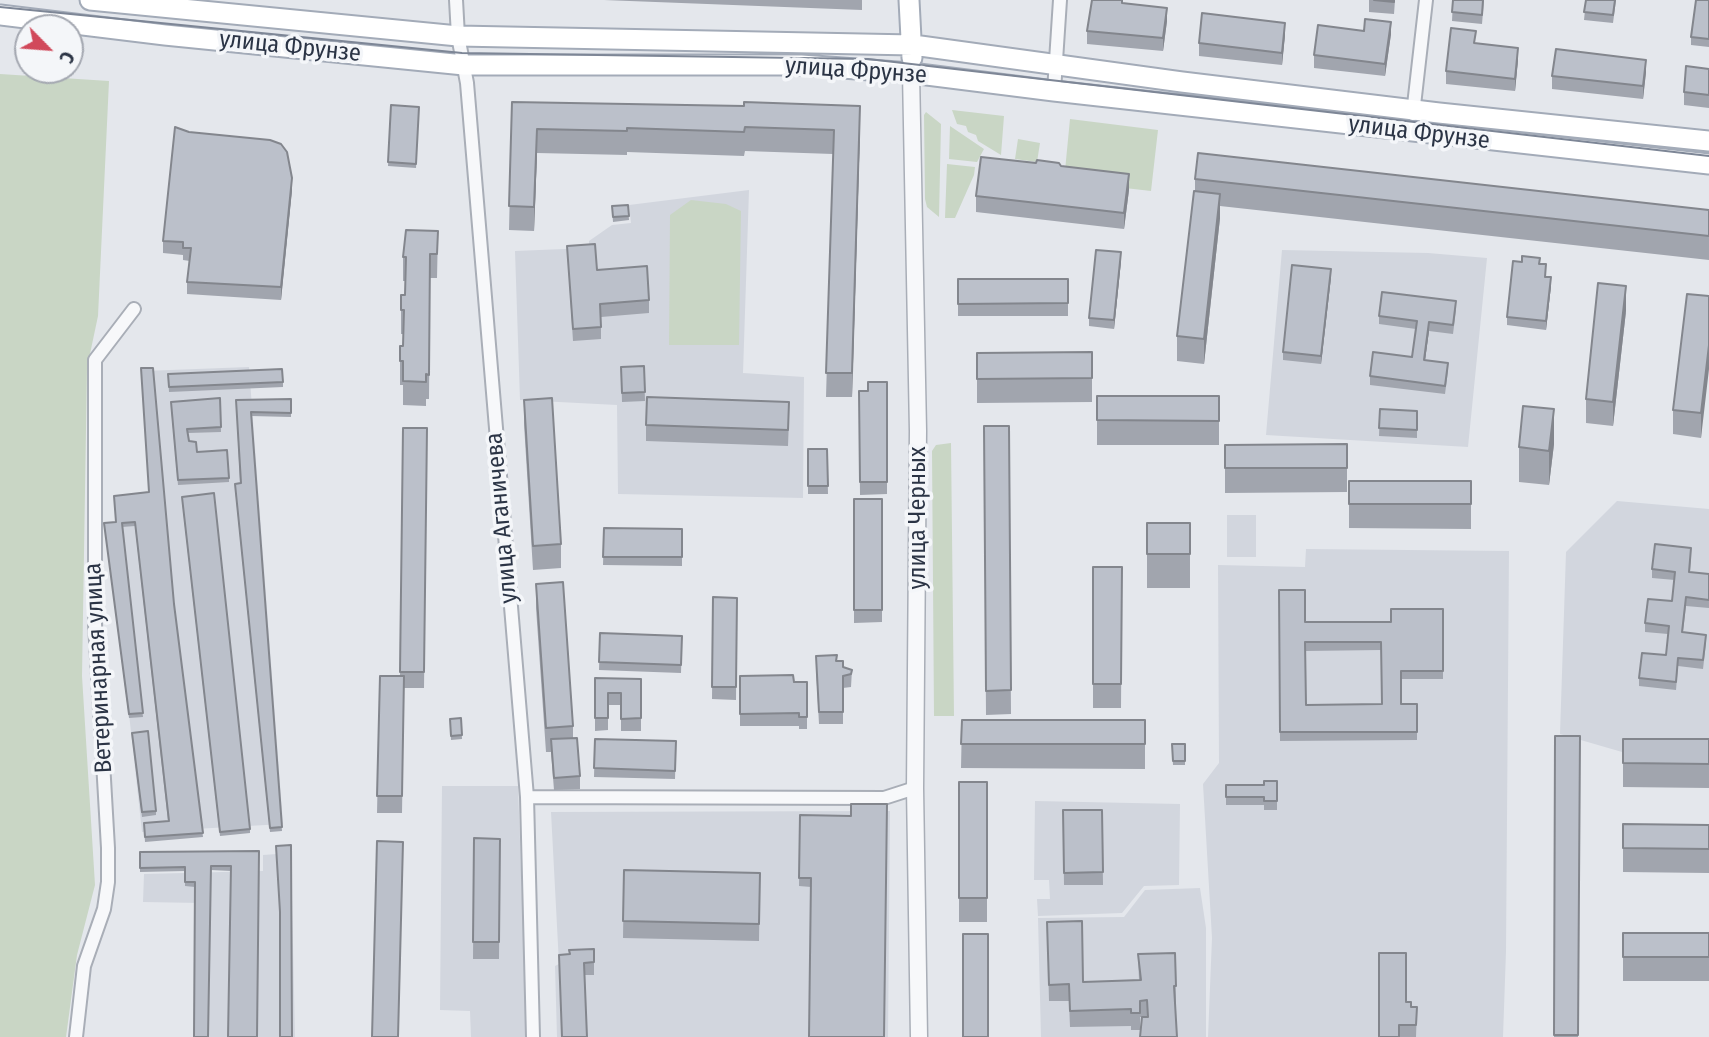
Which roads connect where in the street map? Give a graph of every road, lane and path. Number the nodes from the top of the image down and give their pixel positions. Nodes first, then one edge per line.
1 (90, 0) edge
2 (456, 0) edge
3 (909, 0) edge
4 (1060, 0) edge
5 (1426, 0) edge
6 (0, 15) edge
7 (458, 36) junction
8 (913, 45) junction
9 (464, 65) junction
10 (1055, 65) junction
11 (911, 73) junction
12 (1054, 92) junction
13 (1414, 110) junction
14 (1411, 132) junction
15 (1709, 141) edge
16 (1709, 164) edge
17 (134, 309) dead end
18 (915, 788) junction
19 (527, 797) junction
20 (76, 1037) edge
21 (533, 1037) edge
22 (919, 1037) edge

1 - 7 main road, улица Фрунзе
2 - 7 street, улица Аганичева
3 - 8 main road, улица Черных
4 - 10 street
5 - 13 street
6 - 9 main road, улица Фрунзе
7 - 8 main road, улица Фрунзе
7 - 9 street, улица Аганичева
8 - 10 main road, улица Фрунзе
8 - 11 main road, улица Черных
9 - 11 main road, улица Фрунзе
9 - 19 street, улица Аганичева
10 - 12 street
10 - 13 main road, улица Фрунзе
11 - 12 main road, улица Фрунзе
11 - 18 street, улица Черных
12 - 14 main road, улица Фрунзе
13 - 14 street
13 - 15 main road, улица Фрунзе
14 - 16 main road, улица Фрунзе
17 - 20 street, Ветеринарная улица
18 - 19 street
18 - 22 street, улица Черных
19 - 21 street, улица Аганичева

